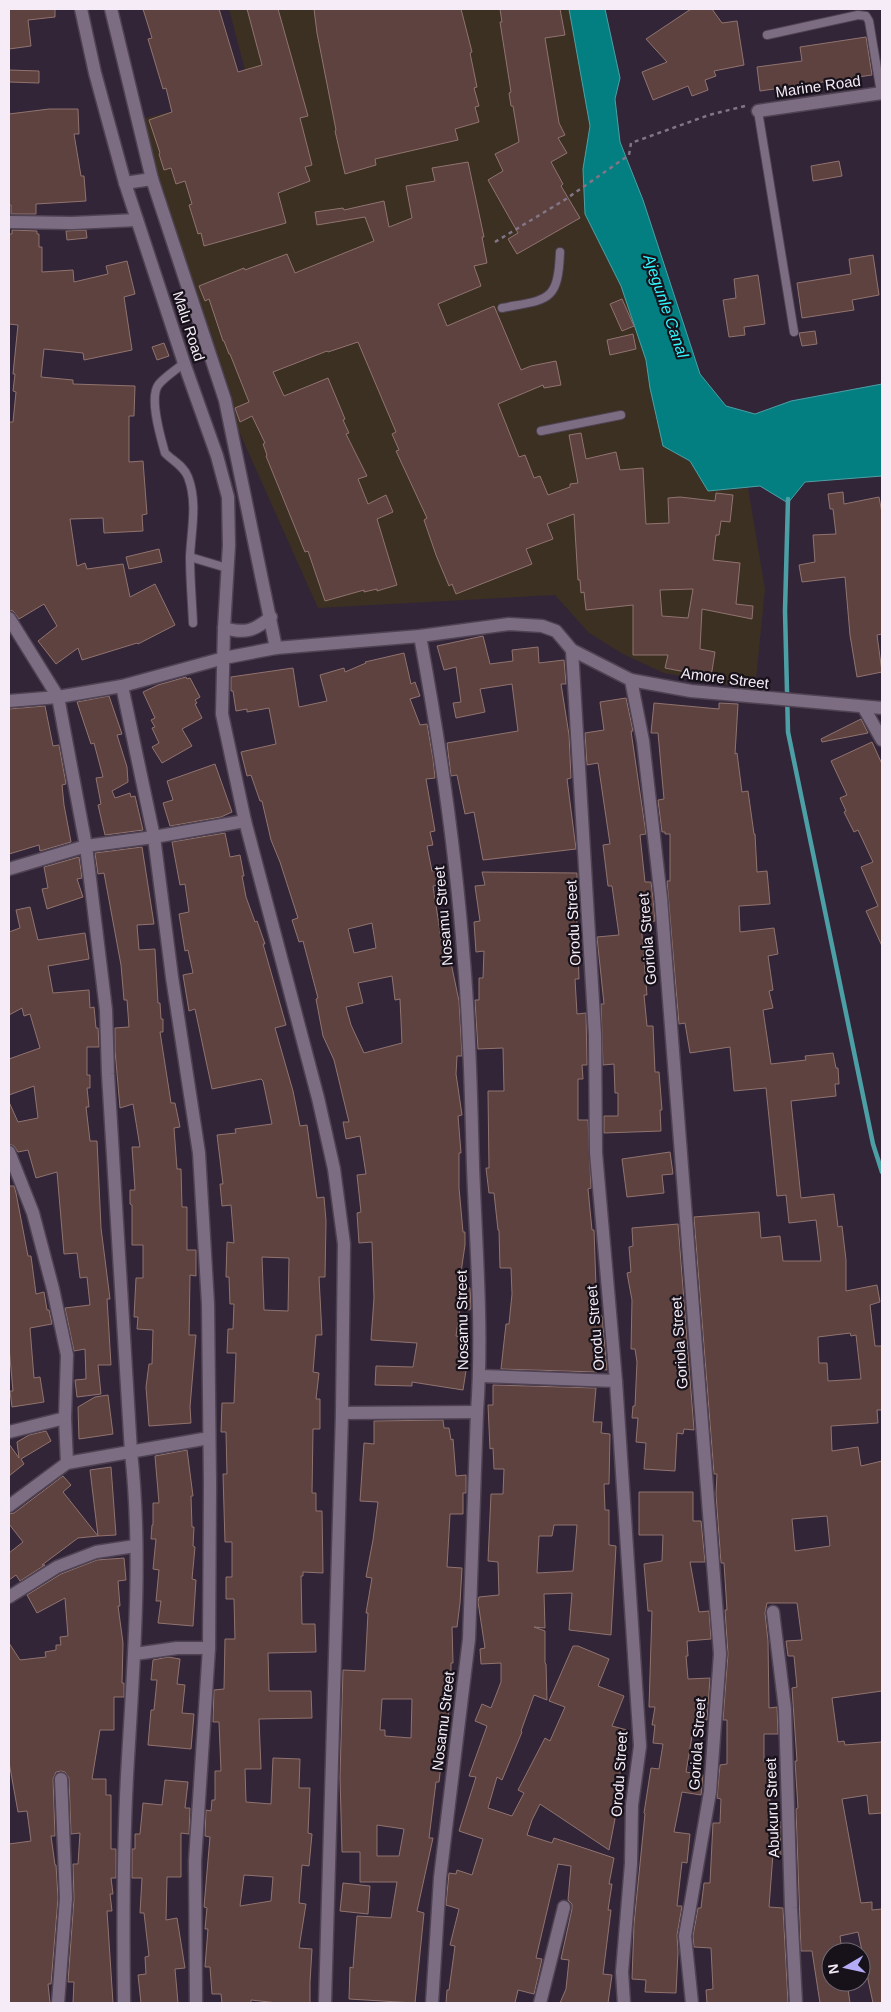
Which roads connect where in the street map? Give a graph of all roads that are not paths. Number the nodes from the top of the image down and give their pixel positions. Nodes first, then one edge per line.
1 (81, 9) edge
2 (111, 9) edge
3 (767, 35) dead end
4 (882, 93) edge
5 (758, 111) joint
6 (152, 179) junction
7 (125, 183) junction
8 (137, 220) junction
9 (9, 222) edge
10 (560, 252) dead end
11 (502, 308) dead end
12 (794, 332) dead end
13 (184, 363) junction
14 (621, 415) dead end
15 (541, 431) dead end
16 (190, 557) junction
17 (227, 568) junction
18 (270, 617) junction
19 (9, 618) edge
20 (193, 623) dead end
21 (224, 628) junction
22 (420, 636) junction
23 (276, 648) junction
24 (572, 650) junction
25 (224, 658) junction
26 (631, 680) junction
27 (122, 686) junction
28 (58, 697) junction
29 (9, 701) edge
30 (864, 708) junction
31 (882, 708) edge
32 (882, 740) edge
33 (245, 821) junction
34 (154, 837) junction
35 (86, 846) junction
36 (9, 869) edge
37 (9, 1152) edge
38 (480, 1376) junction
39 (616, 1381) junction
40 (477, 1412) junction
41 (342, 1413) junction
42 (65, 1418) junction
43 (9, 1432) edge
44 (209, 1438) junction
45 (131, 1452) junction
46 (67, 1463) junction
47 (9, 1506) edge
48 (136, 1546) junction
49 (9, 1597) edge
50 (773, 1612) dead end
51 (209, 1648) junction
52 (135, 1654) junction
53 (61, 1779) dead end
54 (564, 1907) dead end
55 (58, 2003) edge
56 (124, 2003) edge
57 (196, 2003) edge
58 (325, 2003) edge
59 (432, 2003) edge
60 (540, 2003) edge
61 (624, 2003) edge
62 (692, 2003) edge
63 (796, 2003) edge

1 - 7 street, Malu Road
2 - 6 street, Malu Road
3 - 4 lane
4 - 5 street, Marine Road
5 - 12 lane
6 - 7 street
6 - 18 street, Malu Road
7 - 8 street, Malu Road
8 - 9 street
8 - 13 street, Malu Road
10 - 11 lane
13 - 16 lane
13 - 17 street, Malu Road
14 - 15 lane
16 - 17 lane
16 - 20 lane
17 - 21 street, Malu Road
18 - 21 street
18 - 23 street, Malu Road
19 - 28 street
21 - 25 street, Malu Road
22 - 23 street
22 - 24 street
22 - 38 street, Nosamu Street
23 - 25 street
24 - 26 street, Amore Street
24 - 39 street, Orodu Street
25 - 27 street
25 - 33 street, Malu Road
26 - 30 street, Amore Street
26 - 62 street, Goriola Street
27 - 28 street
27 - 34 street
28 - 29 street
28 - 35 street
30 - 31 street, Amore Street
30 - 32 street
33 - 34 street
33 - 41 street, Malu Road
34 - 35 street
34 - 44 street
35 - 36 street
35 - 45 street
37 - 42 street
38 - 39 street
38 - 40 street, Nosamu Street
39 - 61 street, Orodu Street
40 - 41 street
40 - 59 street, Nosamu Street
41 - 58 street, Malu Road
42 - 43 street
42 - 46 street
44 - 45 street
44 - 51 street
45 - 46 street
45 - 48 street
46 - 47 street
48 - 49 street
48 - 52 street
50 - 63 street, Abukuru Street
51 - 52 street
51 - 57 street
52 - 56 street
53 - 55 street
54 - 60 street

